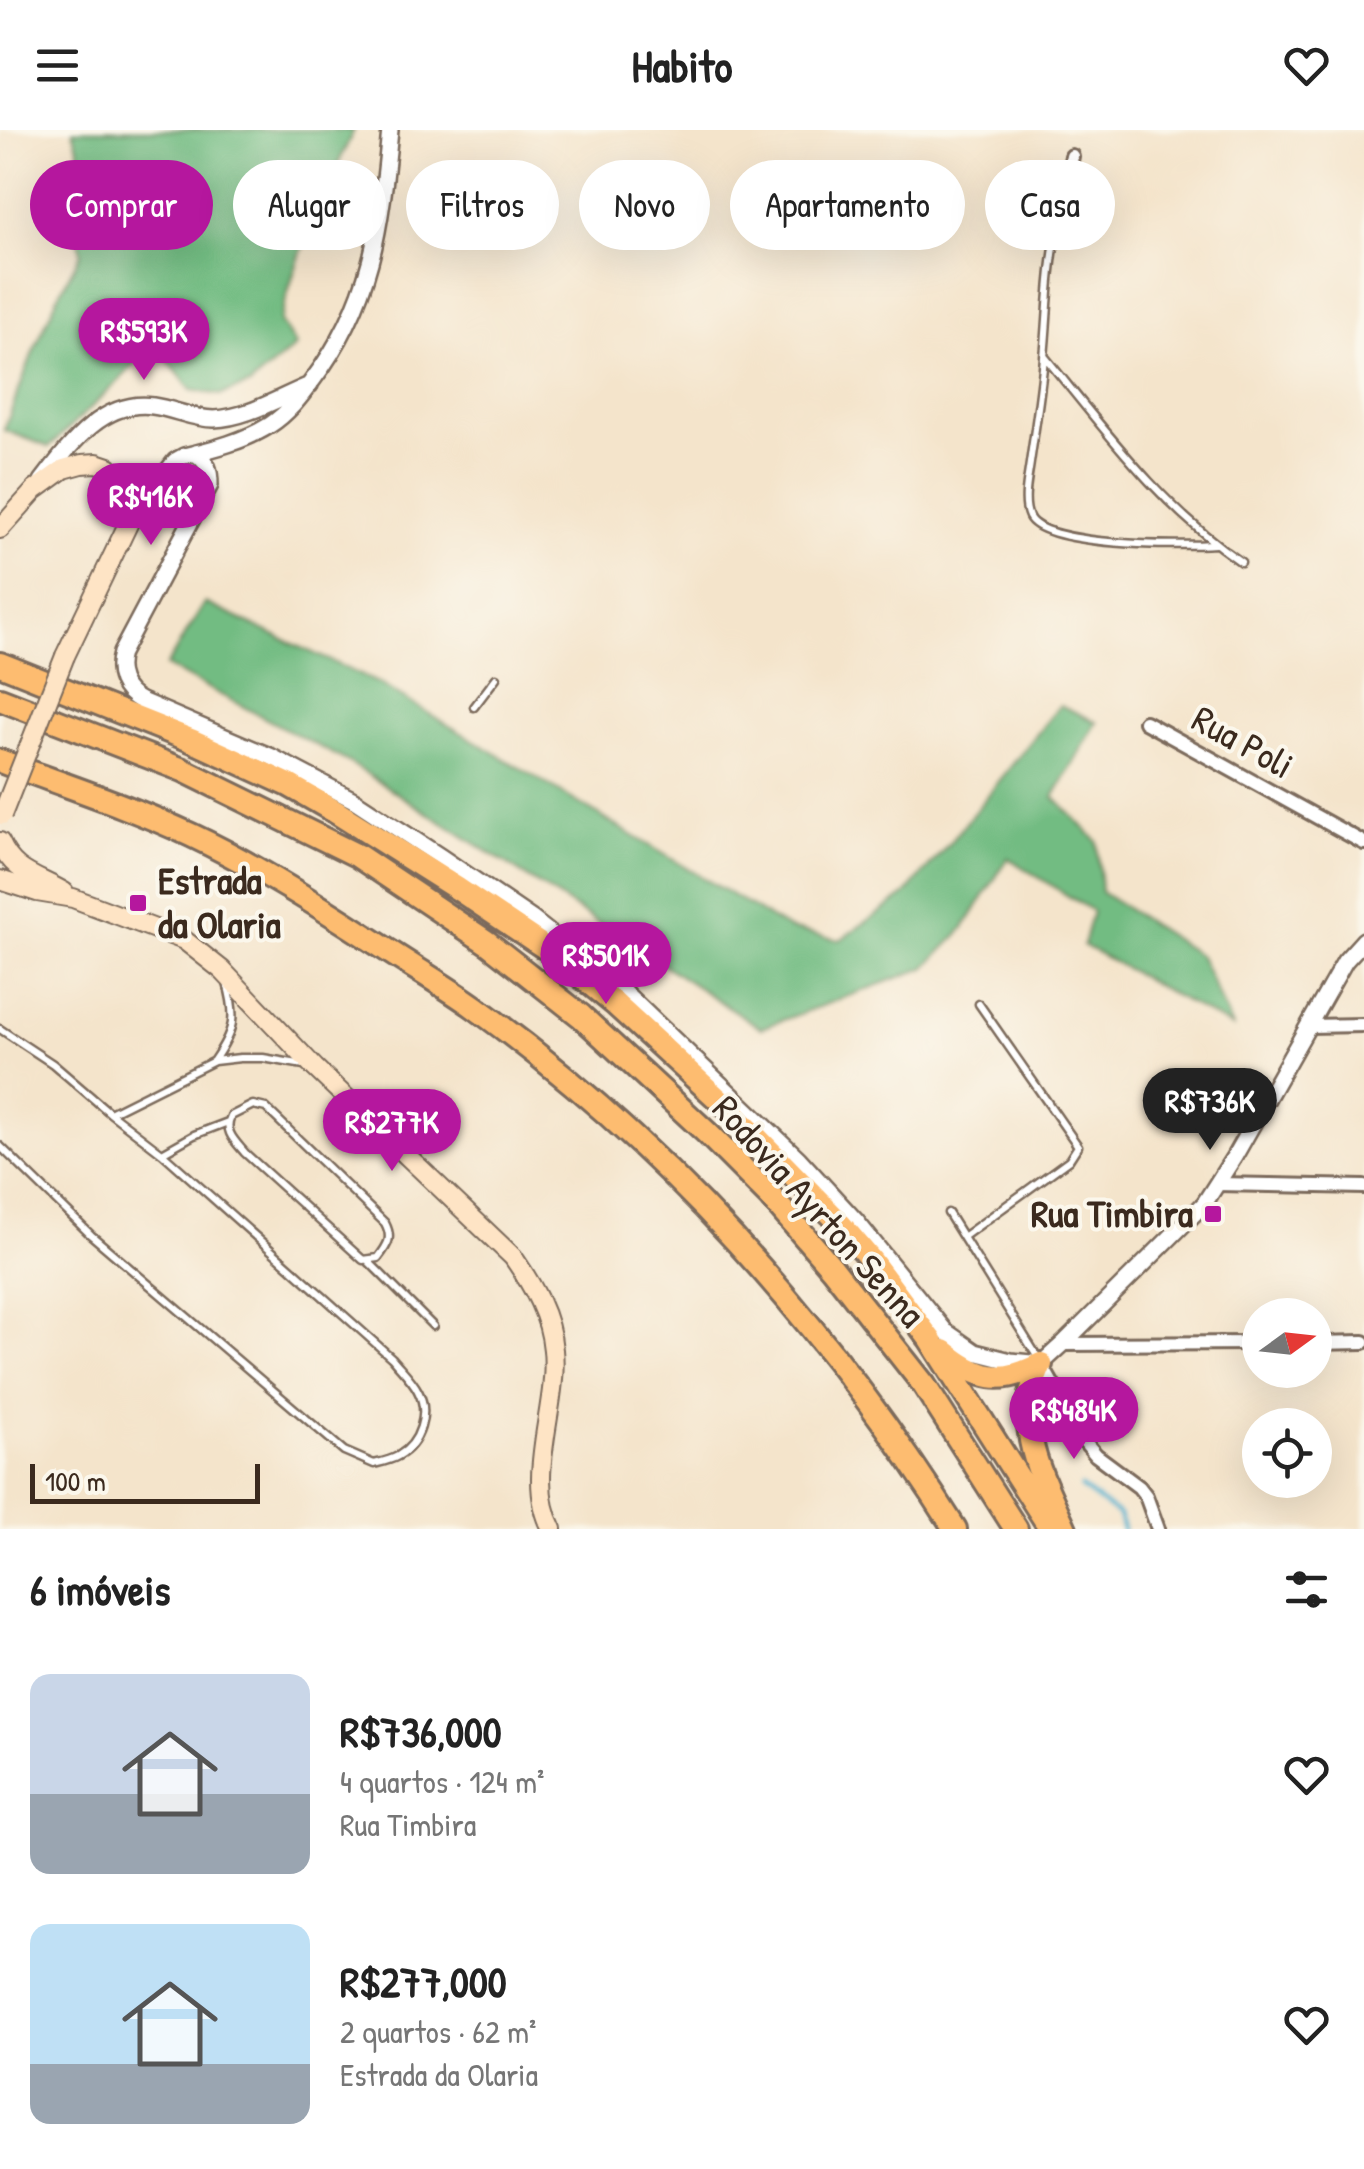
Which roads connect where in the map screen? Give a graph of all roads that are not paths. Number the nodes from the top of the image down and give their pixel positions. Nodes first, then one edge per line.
1 (390, 130) edge
2 (1072, 156) dead end
3 (1071, 160) edge
4 (1054, 250) edge
5 (1044, 356) junction
6 (310, 385) junction
7 (195, 454) junction
8 (36, 490) junction
9 (130, 520) junction
10 (0, 529) edge
11 (1215, 544) junction
12 (1241, 562) dead end
13 (0, 661) edge
14 (496, 678) dead end
15 (0, 699) edge
16 (474, 707) dead end
17 (1145, 722) dead end
18 (0, 761) edge
19 (1, 818) edge
20 (0, 842) edge
21 (1364, 843) edge
22 (0, 880) edge
23 (73, 898) junction
24 (1364, 940) edge
25 (222, 970) junction
26 (979, 1004) dead end
27 (1364, 1025) edge
28 (1308, 1026) junction
29 (0, 1030) edge
30 (214, 1061) junction
31 (315, 1068) junction
32 (110, 1113) junction
33 (228, 1122) junction
34 (0, 1146) edge
35 (162, 1153) junction
36 (1217, 1184) junction
37 (1364, 1188) edge
38 (948, 1213) dead end
39 (964, 1238) junction
40 (368, 1261) junction
41 (433, 1326) dead end
42 (930, 1340) junction
43 (1332, 1342) edge
44 (1364, 1342) edge
45 (1242, 1343) edge
46 (1063, 1344) junction
47 (1041, 1364) junction
48 (552, 1529) edge
49 (955, 1529) edge
50 (1016, 1529) edge
51 (1051, 1529) edge
52 (1065, 1529) edge
53 (1158, 1529) edge

1 - 6 street
2 - 3 street
4 - 5 lane
5 - 11 lane
5 - 11 lane
6 - 7 street
6 - 8 street
7 - 9 street
7 - 47 street
8 - 9 main road
8 - 10 main road
9 - 19 main road, bridge
11 - 12 lane
13 - 42 highway
14 - 16 lane
15 - 50 highway, Rodovia Ayrton Senna
17 - 21 street, Rua Poli
18 - 49 highway
20 - 23 main road
22 - 23 main road
23 - 25 main road
24 - 28 street
25 - 30 lane
25 - 31 main road
26 - 39 lane
27 - 28 street
28 - 36 street
29 - 32 lane
30 - 31 lane
30 - 32 lane
31 - 48 main road
32 - 35 lane
33 - 35 lane
33 - 40 lane
33 - 40 lane
34 - 35 lane
36 - 37 street
36 - 46 street
38 - 39 lane
39 - 47 lane
40 - 41 lane
42 - 47 highway
42 - 51 highway
43 - 44 street
45 - 46 street
46 - 47 street
47 - 52 highway
47 - 53 street

